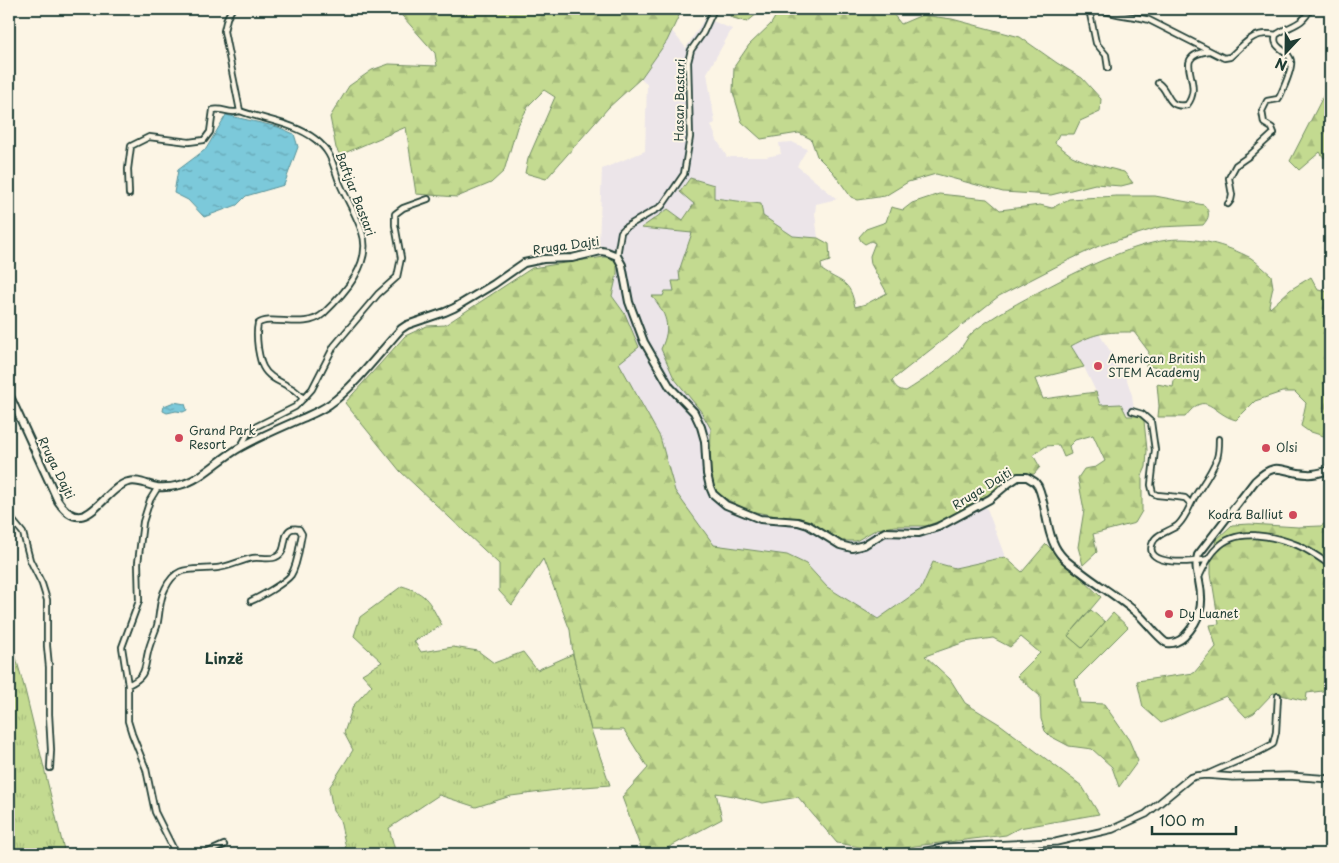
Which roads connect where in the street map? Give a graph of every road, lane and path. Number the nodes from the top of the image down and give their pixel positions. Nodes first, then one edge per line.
1 (232, 9) edge
2 (714, 9) edge
3 (1089, 9) edge
4 (1100, 9) edge
5 (1310, 9) edge
6 (1276, 35) junction
7 (1209, 51) junction
8 (1108, 68) dead end
9 (1158, 83) dead end
10 (240, 111) junction
11 (128, 194) dead end
12 (428, 199) dead end
13 (1228, 204) dead end
14 (617, 256) junction
15 (9, 394) edge
16 (303, 399) junction
17 (1132, 411) dead end
18 (1220, 439) dead end
19 (240, 447) junction
20 (1330, 470) edge
21 (158, 487) junction
22 (1191, 504) junction
23 (9, 516) edge
24 (1208, 559) junction
25 (1196, 562) junction
26 (1330, 565) edge
27 (1198, 578) junction
28 (251, 601) dead end
29 (128, 685) junction
30 (1278, 696) dead end
31 (50, 768) dead end
32 (1205, 776) junction
33 (1330, 779) edge
34 (224, 845) dead end
35 (176, 854) edge
36 (204, 854) edge
37 (912, 854) edge

1 - 10 street
2 - 14 street, Hasan Bastari
3 - 8 street
4 - 7 street
5 - 6 street
6 - 7 street
6 - 13 street
7 - 9 street
10 - 11 street
10 - 16 street, Baftjar Bastari
12 - 16 street, Baftjar Bastari
14 - 19 main road, Rruga Dajti
14 - 27 main road, Rruga Dajti
15 - 21 main road, Rruga Dajti
16 - 19 street, Baftjar Bastari
17 - 22 street
18 - 22 street
19 - 21 main road, Rruga Dajti
20 - 25 main road
21 - 29 street
22 - 25 street
23 - 31 street
24 - 25 street
24 - 26 street
24 - 27 street
25 - 27 main road, Rruga Dajti
28 - 29 street
29 - 35 street
30 - 32 street
32 - 33 street
32 - 37 street
34 - 36 street

